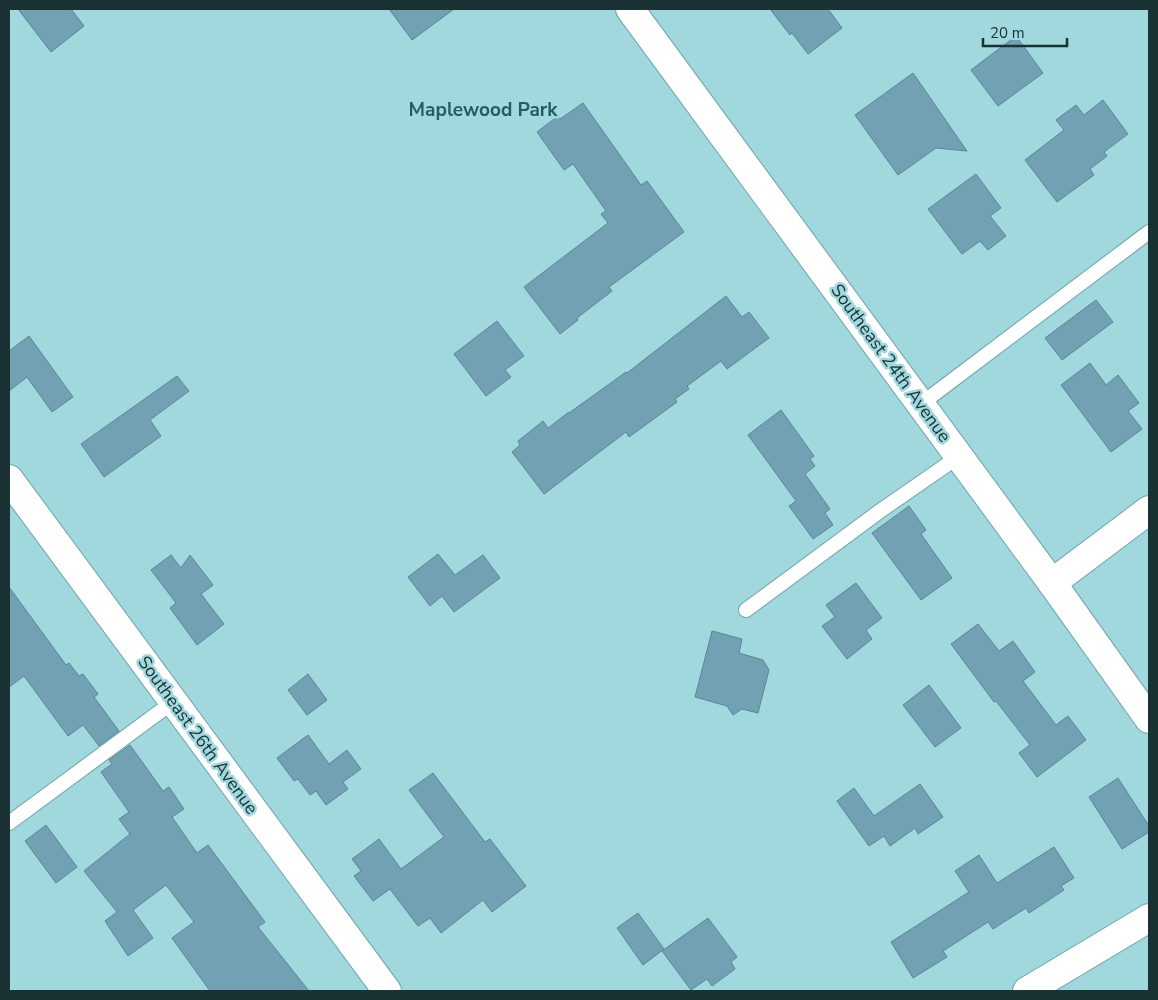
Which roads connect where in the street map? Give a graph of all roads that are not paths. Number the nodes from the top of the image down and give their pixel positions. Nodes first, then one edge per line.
1 (630, 9) edge
2 (1149, 232) edge
3 (920, 404) junction
4 (958, 456) junction
5 (9, 478) edge
6 (1149, 510) edge
7 (1052, 583) junction
8 (746, 610) dead end
9 (173, 702) junction
10 (1149, 719) edge
11 (9, 823) edge
12 (1149, 918) edge
13 (383, 990) edge
14 (1027, 991) edge

1 - 3 street, Southeast 24th Avenue
2 - 3 lane
3 - 4 street, Southeast 24th Avenue
4 - 7 street, Southeast 24th Avenue
4 - 8 lane
5 - 9 street, Southeast 26th Avenue
6 - 7 street
7 - 10 street, Southeast 24th Avenue
9 - 11 lane
9 - 13 street, Southeast 26th Avenue
12 - 14 street

